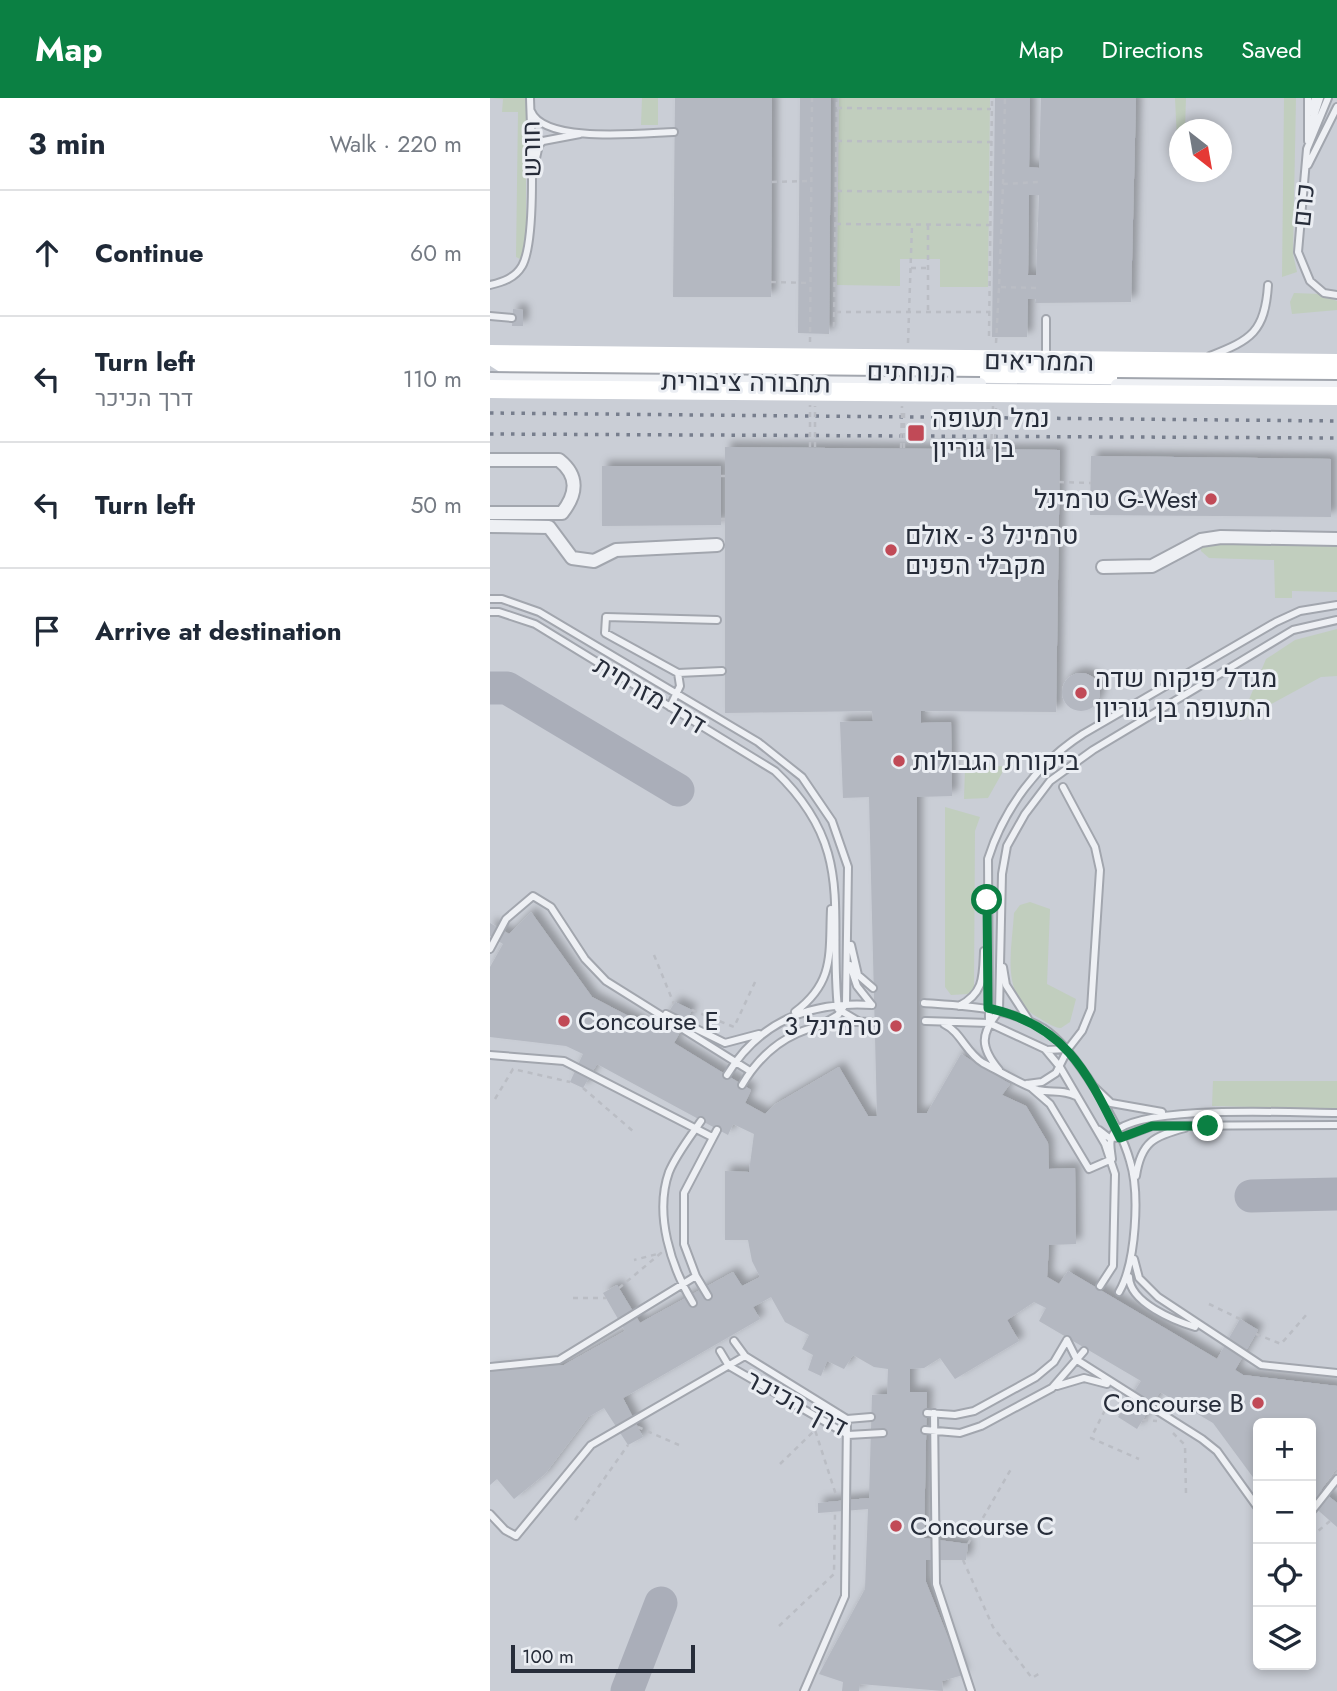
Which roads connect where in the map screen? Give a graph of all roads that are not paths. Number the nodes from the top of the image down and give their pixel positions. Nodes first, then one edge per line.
1 (530, 98) edge
2 (1318, 98) edge
3 (530, 107) junction
4 (1337, 107) edge
5 (1307, 123) junction
6 (674, 132) dead end
7 (582, 133) junction
8 (1308, 134) junction
9 (1307, 149) junction
10 (1307, 166) junction
11 (531, 192) junction
12 (490, 285) edge
13 (1268, 285) dead end
14 (1337, 295) edge
15 (490, 316) edge
16 (512, 317) dead end
17 (1046, 318) dead end
18 (490, 355) edge
19 (1337, 363) edge
20 (510, 368) junction
21 (490, 373) edge
22 (1046, 373) junction
23 (1163, 374) junction
24 (1337, 378) edge
25 (490, 379) edge
26 (813, 387) junction
27 (1337, 387) edge
28 (490, 389) edge
29 (490, 396) edge
30 (1337, 397) edge
31 (490, 460) edge
32 (490, 513) edge
33 (490, 526) edge
34 (1337, 539) edge
35 (717, 545) dead end
36 (1102, 567) dead end
37 (490, 599) edge
38 (1337, 605) edge
39 (490, 612) edge
40 (716, 620) dead end
41 (1337, 620) edge
42 (722, 671) dead end
43 (678, 673) junction
44 (677, 694) junction
45 (670, 707) junction
46 (1063, 788) dead end
47 (833, 865) junction
48 (987, 900) junction
49 (848, 932) junction
50 (490, 949) edge
51 (1000, 949) junction
52 (873, 988) dead end
53 (641, 1002) junction
54 (846, 1003) junction
55 (924, 1003) dead end
56 (837, 1004) junction
57 (959, 1006) junction
58 (988, 1008) junction
59 (999, 1011) junction
60 (840, 1012) junction
61 (789, 1017) junction
62 (858, 1021) junction
63 (925, 1021) dead end
64 (1029, 1021) junction
65 (873, 1022) dead end
66 (937, 1022) junction
67 (989, 1023) junction
68 (821, 1025) junction
69 (771, 1029) junction
70 (1045, 1049) junction
71 (1068, 1049) junction
72 (490, 1055) edge
73 (734, 1063) junction
74 (1060, 1067) junction
75 (999, 1070) junction
76 (750, 1071) junction
77 (727, 1075) dead end
78 (1091, 1083) junction
79 (1027, 1084) junction
80 (742, 1085) dead end
81 (1078, 1097) junction
82 (1337, 1113) edge
83 (1174, 1114) junction
84 (1090, 1117) junction
85 (699, 1124) junction
86 (1196, 1125) junction
87 (1337, 1125) edge
88 (717, 1129) dead end
89 (1114, 1134) junction
90 (712, 1137) junction
91 (1120, 1138) junction
92 (1112, 1159) junction
93 (1135, 1185) junction
94 (1132, 1241) junction
95 (1129, 1269) junction
96 (696, 1276) junction
97 (681, 1283) junction
98 (1100, 1286) dead end
99 (1119, 1292) dead end
100 (708, 1296) dead end
101 (693, 1303) dead end
102 (1203, 1329) junction
103 (734, 1341) dead end
104 (720, 1351) dead end
105 (1084, 1351) dead end
106 (745, 1356) junction
107 (1077, 1360) junction
108 (729, 1366) junction
109 (490, 1367) edge
110 (1337, 1373) edge
111 (1052, 1388) junction
112 (1118, 1388) junction
113 (871, 1417) dead end
114 (847, 1419) junction
115 (929, 1429) junction
116 (883, 1433) dead end
117 (848, 1436) junction
118 (1337, 1479) edge
119 (1253, 1501) edge
120 (1316, 1506) edge
121 (490, 1514) edge
122 (804, 1691) edge
123 (971, 1691) edge

1 - 3 lane, חורש
2 - 5 lane
2 - 5 lane
2 - 8 lane
2 - 9 lane, כרם
3 - 7 lane, חורש
3 - 11 lane, חורש
4 - 10 lane
5 - 8 lane
6 - 7 lane
7 - 11 lane, חורש
8 - 9 lane
9 - 10 lane, כרם
10 - 14 lane, כרם
11 - 12 lane, חורש
13 - 23 lane
15 - 16 lane
17 - 22 lane
18 - 19 street, הממריאים, bridge
18 - 20 street
20 - 21 lane
20 - 22 street, הנוחתים
22 - 23 street, הנוחתים
23 - 24 street, הנוחתים
25 - 26 street, תחבורה ציבורית, bridge
26 - 27 street, תחבורה ציבורית, bridge
26 - 28 street, הממריאים, bridge
26 - 30 street, הממריאים, bridge
29 - 30 street
31 - 32 street
33 - 35 street
34 - 36 street
37 - 44 lane
38 - 48 lane
39 - 45 lane, דרך מזרחית
40 - 43 lane
41 - 51 lane
42 - 43 lane
43 - 44 lane
44 - 45 lane
44 - 49 lane
45 - 47 lane, דרך מזרחית
46 - 71 lane
47 - 56 lane
47 - 61 lane
48 - 57 lane
48 - 58 lane
49 - 52 lane
49 - 54 lane
49 - 54 lane
50 - 53 lane
51 - 59 lane
51 - 64 lane
53 - 69 lane
53 - 73 lane
54 - 56 lane
54 - 60 lane
55 - 57 lane
56 - 60 lane
56 - 61 lane
57 - 58 lane
58 - 59 lane
58 - 67 lane
59 - 64 lane
59 - 67 lane
60 - 62 lane
60 - 68 lane
61 - 69 lane
62 - 65 lane
62 - 68 lane
63 - 66 lane
64 - 71 lane
66 - 67 lane
66 - 75 lane
67 - 70 lane
67 - 75 lane
68 - 76 lane
69 - 73 lane
70 - 71 lane
70 - 74 lane
71 - 74 lane
71 - 78 lane
72 - 85 lane
73 - 76 lane
73 - 77 lane
74 - 79 lane
74 - 81 lane
75 - 79 lane
76 - 80 lane
78 - 83 lane
78 - 89 lane
79 - 81 lane
79 - 92 lane
81 - 84 lane
82 - 83 lane
83 - 89 lane
84 - 89 lane
84 - 92 lane
85 - 90 lane
85 - 97 lane
86 - 87 lane
86 - 91 lane
86 - 93 lane
88 - 90 lane
89 - 91 lane
89 - 92 lane
90 - 96 lane
91 - 93 lane
92 - 98 lane
93 - 94 lane
94 - 95 lane
94 - 102 lane
95 - 99 lane
95 - 102 lane
96 - 97 lane
96 - 100 lane
97 - 101 lane
97 - 109 lane
102 - 110 lane
103 - 106 lane, דרך הכיכר
104 - 108 lane, דרך הכיכר
105 - 107 lane
106 - 108 lane
106 - 114 lane, דרך הכיכר
107 - 111 lane
107 - 112 lane
107 - 115 lane
108 - 117 lane, דרך הכיכר
108 - 121 lane
111 - 112 lane
111 - 115 lane
112 - 119 lane
113 - 114 lane, דרך הכיכר
114 - 117 lane
115 - 123 lane
116 - 117 lane, דרך הכיכר
117 - 122 lane
118 - 120 lane

